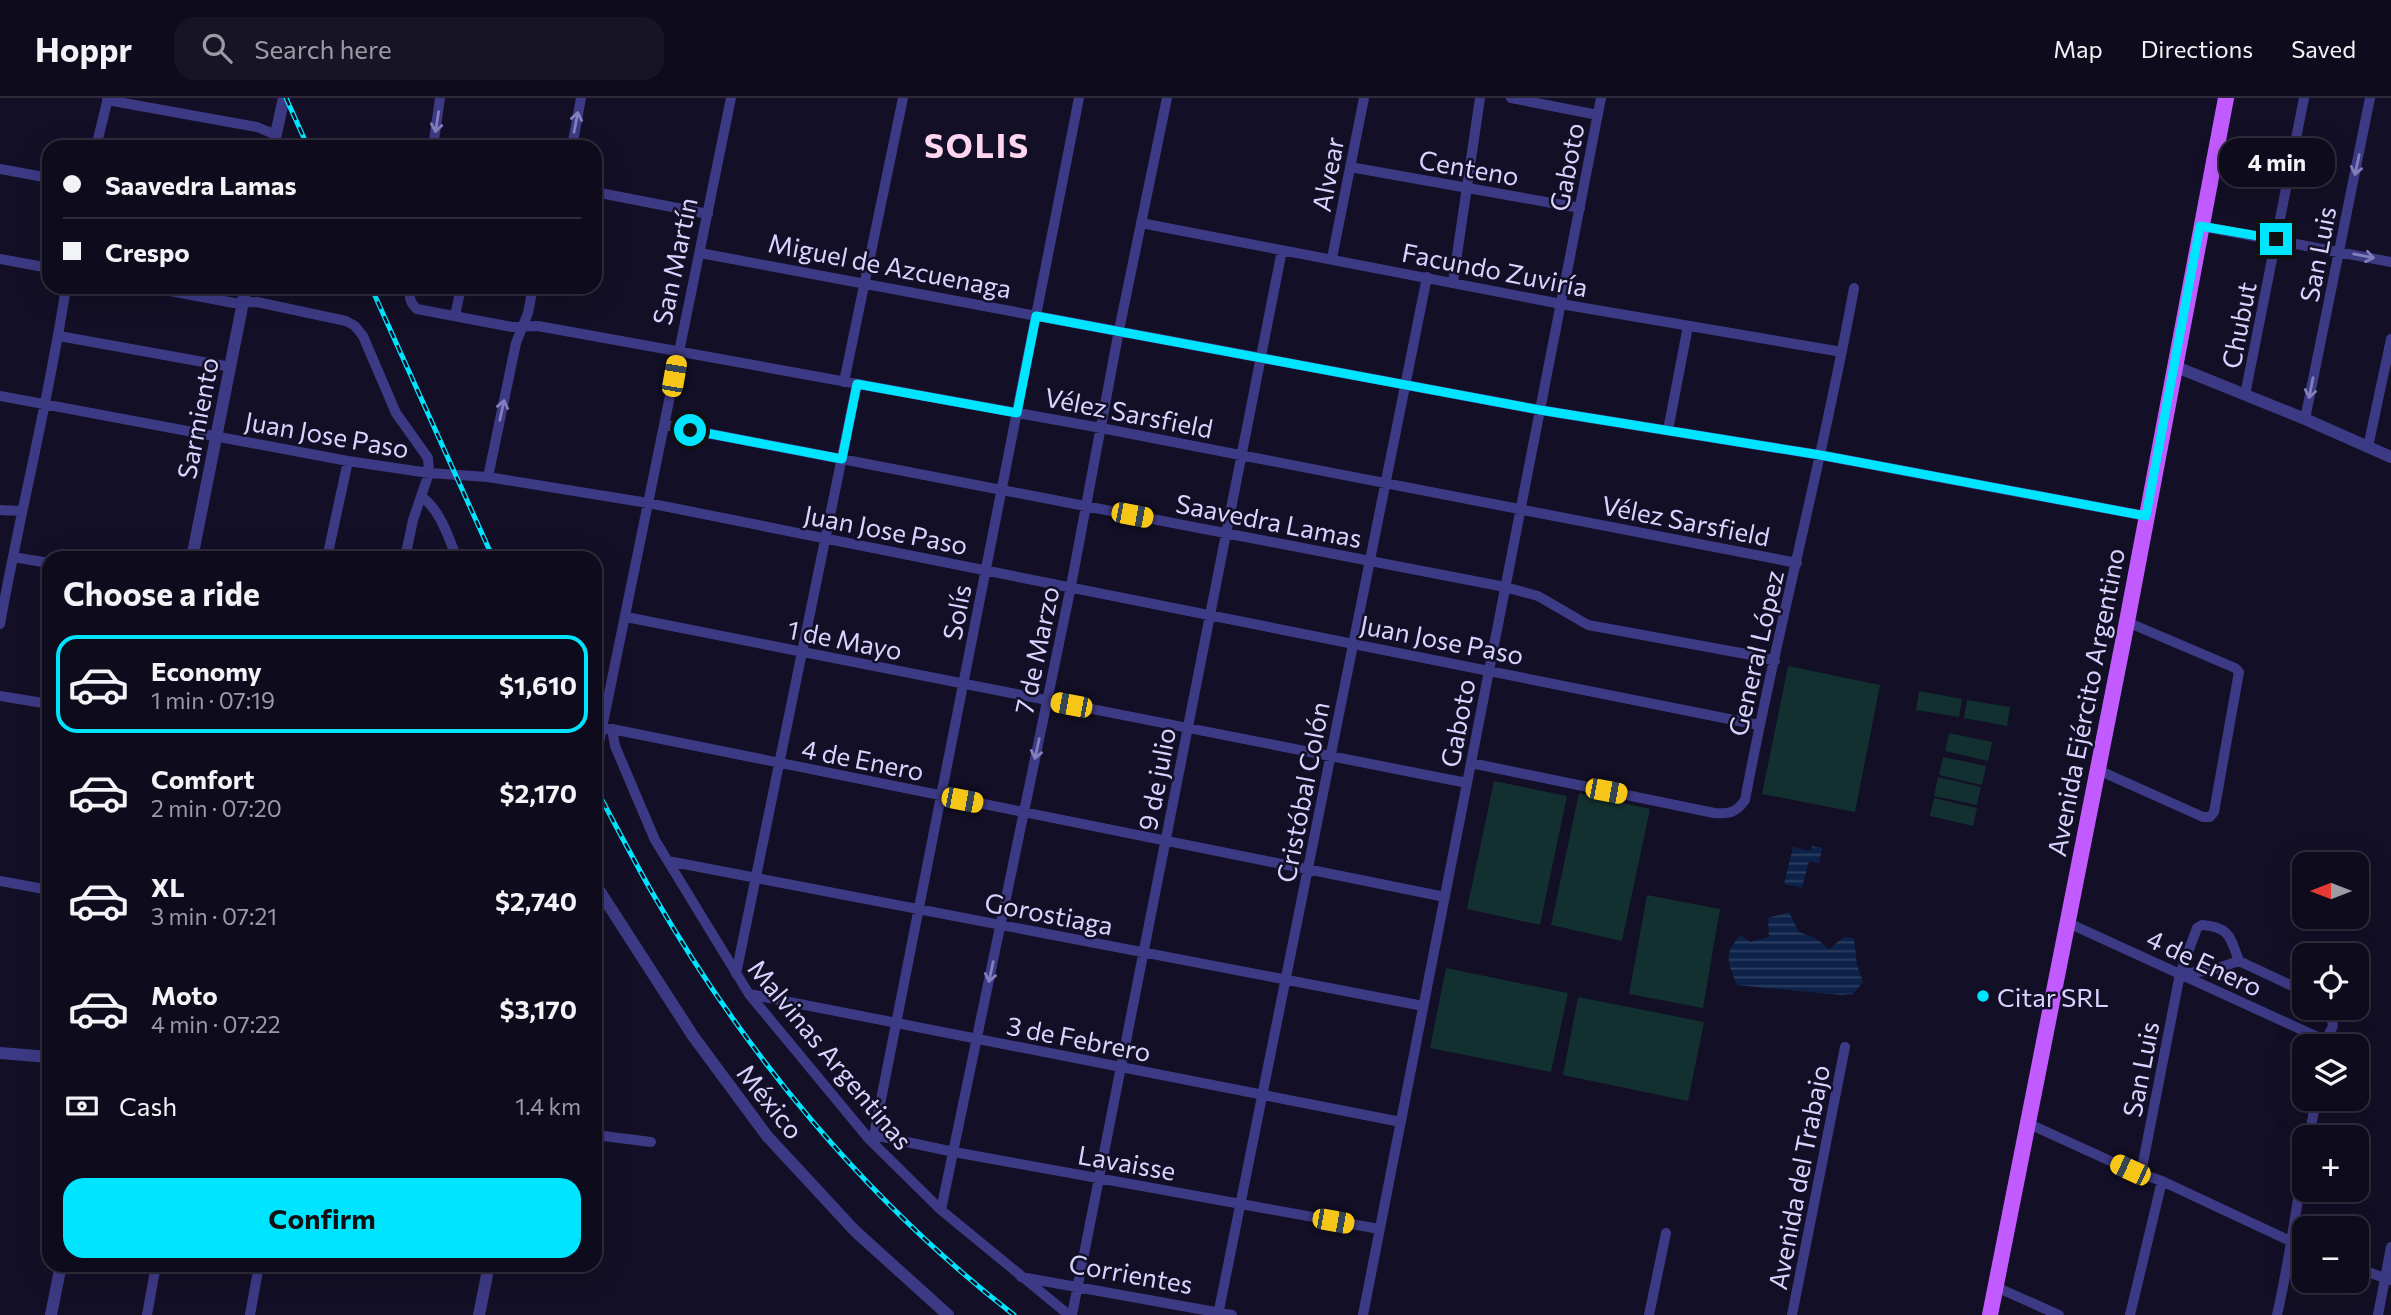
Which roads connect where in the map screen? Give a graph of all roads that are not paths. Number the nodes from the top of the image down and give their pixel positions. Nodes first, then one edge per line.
1 (284, 98) edge
2 (440, 98) edge
3 (581, 98) edge
4 (731, 98) edge
5 (903, 98) edge
6 (1079, 98) edge
7 (1167, 98) edge
8 (1364, 98) edge
9 (1480, 98) edge
10 (1511, 98) edge
11 (1601, 98) edge
12 (2226, 98) edge
13 (2304, 98) edge
14 (2370, 98) edge
15 (108, 99) edge
16 (1598, 115) junction
17 (98, 140) edge
18 (274, 140) edge
19 (275, 140) edge
20 (434, 140) edge
21 (573, 140) edge
22 (1350, 167) junction
23 (0, 169) edge
24 (42, 177) edge
25 (1467, 188) junction
26 (602, 193) edge
27 (1580, 208) junction
28 (708, 214) junction
29 (1141, 223) junction
30 (2200, 226) junction
31 (2276, 239) junction
32 (1282, 250) junction
33 (2339, 251) junction
34 (701, 253) junction
35 (1332, 258) junction
36 (0, 259) edge
37 (2391, 262) edge
38 (42, 267) edge
39 (1427, 277) junction
40 (1453, 282) junction
41 (865, 284) junction
42 (1854, 288) dead end
43 (65, 294) edge
44 (186, 294) edge
45 (245, 294) edge
46 (410, 294) edge
47 (460, 294) edge
48 (531, 294) edge
49 (243, 302) junction
50 (1561, 304) junction
51 (455, 316) junction
52 (1036, 316) junction
53 (523, 326) junction
54 (1688, 326) junction
55 (1119, 330) junction
56 (59, 336) junction
57 (2391, 339) edge
58 (679, 351) junction
59 (1842, 352) junction
60 (1261, 357) junction
61 (2174, 366) junction
62 (231, 367) junction
63 (844, 382) junction
64 (857, 384) junction
65 (1406, 384) junction
66 (2245, 395) junction
67 (0, 396) edge
68 (44, 405) junction
69 (1540, 410) junction
70 (1017, 413) junction
71 (2305, 419) junction
72 (665, 425) junction
73 (1101, 428) junction
74 (1668, 430) junction
75 (217, 435) junction
76 (2368, 447) junction
77 (1241, 455) junction
78 (1820, 455) junction
79 (2391, 457) edge
80 (842, 459) junction
81 (348, 461) junction
82 (429, 472) junction
83 (488, 477) junction
84 (1386, 483) junction
85 (1001, 490) junction
86 (422, 497) junction
87 (648, 503) junction
88 (1086, 506) junction
89 (1521, 508) junction
90 (0, 510) edge
91 (21, 511) junction
92 (2146, 516) junction
93 (1226, 533) junction
94 (825, 538) junction
95 (193, 551) edge
96 (329, 551) edge
97 (406, 551) edge
98 (454, 551) edge
99 (13, 557) junction
100 (1370, 560) junction
101 (42, 562) edge
102 (1797, 564) junction
103 (986, 570) junction
104 (1071, 586) junction
105 (1505, 587) junction
106 (2, 599) edge
107 (1210, 615) junction
108 (626, 617) junction
109 (2127, 622) junction
110 (0, 624) edge
111 (1354, 642) junction
112 (802, 652) junction
113 (1774, 661) junction
114 (1489, 669) junction
115 (963, 684) junction
116 (0, 696) edge
117 (1047, 700) junction
118 (42, 703) edge
119 (1759, 724) junction
120 (607, 728) junction
121 (1187, 729) junction
122 (602, 742) edge
123 (1331, 756) junction
124 (779, 763) junction
125 (1471, 763) junction
126 (2098, 770) junction
127 (1467, 783) junction
128 (941, 796) junction
129 (1024, 813) junction
130 (1166, 841) junction
131 (668, 861) junction
132 (1308, 870) junction
133 (755, 878) junction
134 (0, 881) edge
135 (42, 889) edge
136 (602, 895) edge
137 (1444, 897) junction
138 (919, 909) junction
139 (2066, 922) junction
140 (1001, 925) junction
141 (1144, 953) junction
142 (2239, 961) junction
143 (736, 974) junction
144 (2180, 974) junction
145 (1286, 980) junction
146 (2292, 986) edge
147 (750, 994) junction
148 (1423, 1006) junction
149 (897, 1022) junction
150 (2313, 1034) edge
151 (977, 1039) junction
152 (1845, 1046) dead end
153 (0, 1053) edge
154 (42, 1056) edge
155 (1121, 1067) junction
156 (1263, 1095) junction
157 (1401, 1122) junction
158 (2027, 1123) junction
159 (602, 1136) edge
160 (871, 1137) junction
161 (651, 1142) dead end
162 (954, 1152) junction
163 (2141, 1173) junction
164 (1099, 1178) junction
165 (2162, 1181) junction
166 (2298, 1202) edge
167 (1241, 1204) junction
168 (942, 1210) junction
169 (1380, 1229) junction
170 (1667, 1233) dead end
171 (2291, 1241) junction
172 (2391, 1247) edge
173 (60, 1272) edge
174 (155, 1272) edge
175 (258, 1272) edge
176 (488, 1272) edge
177 (2369, 1272) edge
178 (1021, 1277) junction
179 (2388, 1279) edge
180 (1078, 1286) junction
181 (1996, 1287) junction
182 (1218, 1314) edge
183 (51, 1315) edge
184 (147, 1315) edge
185 (250, 1315) edge
186 (479, 1315) edge
187 (948, 1315) edge
188 (1070, 1315) edge
189 (1232, 1315) edge
190 (1363, 1315) edge
191 (1649, 1315) edge
192 (1792, 1315) edge
193 (1990, 1315) edge
194 (2059, 1315) edge
195 (2130, 1315) edge
196 (2277, 1315) edge
197 (2378, 1315) edge

1 - 19 street
2 -> 20 street
21 -> 3 street
4 - 28 street, San Martín
5 - 41 street
6 - 52 street, Solís
7 - 29 street, 7 de Marzo
8 - 22 street, Alvear
9 - 25 street
10 - 16 street
11 - 16 street, Gaboto
12 - 30 main road, Avenida Ejército Argentino
13 - 31 street, Chubut
14 -> 33 street, San Luis
15 - 17 street
15 - 18 street
16 - 27 street, Gaboto
22 - 25 street, Centeno
22 - 35 street, Alvear
23 - 24 street
25 - 27 street, Centeno
25 - 40 street
26 - 28 street
27 - 50 street, Gaboto
28 - 34 street, San Martín
29 - 32 street, Facundo Zuviría
29 - 55 street, 7 de Marzo
30 - 31 street
30 - 61 main road, Avenida Ejército Argentino
31 - 33 street
31 - 66 street, Chubut
32 - 35 street, Facundo Zuviría
32 - 60 street, 9 de julio
33 -> 37 street
33 -> 71 street, San Luis
34 - 41 street, Miguel de Azcuenaga
34 - 58 street, San Martín
35 - 39 street, Facundo Zuviría
36 - 38 street
39 - 40 street, Facundo Zuviría
39 - 65 street, Cristóbal Colón
40 - 50 street, Facundo Zuviría
41 - 52 street, Miguel de Azcuenaga
41 - 63 street
42 - 59 street, General López
43 - 56 street
44 - 49 street
45 - 49 street, Sarmiento
46 - 51 street, Vélez Sarsfield
47 - 51 street
48 - 53 street
49 - 62 street, Sarmiento
49 - 82 street
50 - 54 street, Facundo Zuviría
50 - 69 street, Gaboto
51 - 53 street, Vélez Sarsfield
52 - 55 street, Miguel de Azcuenaga
52 - 70 street, Solís
53 - 58 street, Vélez Sarsfield
83 -> 53 street
54 - 59 street, Facundo Zuviría
54 - 74 street
55 - 60 street, Miguel de Azcuenaga
55 - 73 street, 7 de Marzo
56 - 62 street
56 - 68 street
57 - 76 street
58 - 63 street, Vélez Sarsfield
58 - 72 street, San Martín
59 - 78 street, General López
60 - 65 street, Miguel de Azcuenaga
60 - 77 street, 9 de julio
61 - 66 street
61 - 92 main road, Avenida Ejército Argentino
62 - 75 street, Sarmiento
63 - 64 street, Vélez Sarsfield
64 - 70 street, Vélez Sarsfield
64 - 80 street
65 - 69 street, Miguel de Azcuenaga
65 - 84 street, Cristóbal Colón
66 - 71 street
67 - 68 street, Juan Jose Paso
68 - 75 street, Juan Jose Paso
68 - 91 street
69 - 74 street, Miguel de Azcuenaga
69 - 89 street, Gaboto
70 - 73 street, Vélez Sarsfield
70 - 85 street, Solís
71 - 76 street
72 - 80 street, Saavedra Lamas
72 - 87 street, San Martín
73 - 77 street, Vélez Sarsfield
73 - 88 street, 7 de Marzo
74 - 78 street, Miguel de Azcuenaga
75 - 81 street, Juan Jose Paso
75 - 95 street, Sarmiento
76 - 79 street
77 - 84 street, Vélez Sarsfield
77 - 93 street, 9 de julio
78 - 92 street, Miguel de Azcuenaga
78 - 102 street, General López
80 - 85 street, Saavedra Lamas
80 - 94 street
81 - 82 street, Juan Jose Paso
81 - 96 street
82 - 83 street, Juan Jose Paso
82 - 86 street
83 - 87 street, Juan Jose Paso
84 - 89 street, Vélez Sarsfield
84 - 100 street, Cristóbal Colón
85 - 88 street, Saavedra Lamas
85 - 103 street, Solís
86 - 97 street
86 - 98 street
87 - 94 street, Juan Jose Paso
87 - 108 street, San Martín
88 - 93 street, Saavedra Lamas
88 - 104 street, 7 de Marzo
89 - 102 street, Vélez Sarsfield
89 - 105 street, Gaboto
90 - 91 street
91 - 99 street
92 - 109 main road, Avenida Ejército Argentino
93 - 100 street, Saavedra Lamas
93 - 107 street, 9 de julio
94 - 103 street, Juan Jose Paso
94 - 112 street
99 - 101 street
99 - 106 street
100 - 105 street, Saavedra Lamas
100 - 111 street, Cristóbal Colón
102 - 113 street, General López
103 - 104 street, Juan Jose Paso
103 - 115 street, Solís
104 - 107 street, Juan Jose Paso
104 - 117 street, 7 de Marzo
105 - 113 street, Saavedra Lamas
105 - 114 street, Gaboto
106 - 110 street
107 - 111 street, Juan Jose Paso
107 - 121 street, 9 de julio
108 - 112 street, 1 de Mayo
108 - 120 street, San Martín
109 - 126 main road, Avenida Ejército Argentino
109 - 126 street
111 - 114 street, Juan Jose Paso
111 - 123 street, Cristóbal Colón
112 - 115 street, 1 de Mayo
112 - 124 street
113 - 119 street, General López
114 - 119 street, Juan Jose Paso
114 - 125 street, Gaboto
115 - 117 street, 1 de Mayo
115 - 128 street, Solís
116 - 118 street
117 - 121 street, 1 de Mayo
117 -> 129 street, 7 de Marzo
119 - 125 street, General López
120 - 122 street, San Martín
120 - 124 street, 4 de Enero
120 - 131 street, Malvinas Argentinas
121 - 123 street, 1 de Mayo
121 - 130 street, 9 de julio
123 - 127 street, 1 de Mayo
123 - 132 street, Cristóbal Colón
124 - 128 street, 4 de Enero
124 - 133 street
125 - 127 street, Gaboto
126 - 139 main road, Avenida Ejército Argentino
127 - 137 street, Gaboto
128 - 129 street, 4 de Enero
128 - 138 street, Solís
129 - 130 street, 4 de Enero
129 - 140 street, 7 de Marzo
130 - 132 street, 4 de Enero
130 - 141 street, 9 de julio
131 - 133 street, Gorostiaga
131 - 143 street, Malvinas Argentinas
132 - 137 street, 4 de Enero
132 - 145 street, Cristóbal Colón
133 - 138 street, Gorostiaga
133 - 143 street
134 - 135 street
136 - 187 street, México
137 - 148 street, Gaboto
138 - 140 street, Gorostiaga
138 - 149 street, Solís
139 - 144 street, 4 de Enero
139 - 158 main road, Avenida Ejército Argentino
140 - 141 street, Gorostiaga
140 -> 151 street, 7 de Marzo
141 - 145 street, Gorostiaga
141 - 155 street, 9 de julio
142 - 144 street
142 - 144 street, San Luis
142 - 146 street
143 - 147 street, Malvinas Argentinas
144 - 150 street, 4 de Enero
144 - 163 street, San Luis
145 - 148 street, Gorostiaga
145 - 156 street, Cristóbal Colón
147 - 149 street, 3 de Febrero
147 - 160 street, Malvinas Argentinas
148 - 157 street, Gaboto
149 - 151 street, 3 de Febrero
149 - 160 street, Solís
151 - 155 street, 3 de Febrero
151 - 162 street, 7 de Marzo
152 - 192 street, Avenida del Trabajo
153 - 154 street
155 - 156 street, 3 de Febrero
155 - 164 street, 9 de julio
156 - 157 street, 3 de Febrero
156 - 167 street, Cristóbal Colón
157 - 169 street, Gaboto
158 - 163 street
158 - 181 main road, Avenida Ejército Argentino
159 - 161 street
160 - 162 street, Lavaisse
160 - 168 street, Malvinas Argentinas
162 - 164 street, Lavaisse
162 - 168 street, 7 de Marzo
163 - 165 street
164 - 167 street, Lavaisse
164 - 180 street, 9 de julio
165 - 171 street
165 - 195 street
166 - 171 street
167 - 169 street, Lavaisse
167 - 182 street, Cristóbal Colón
168 - 178 street, Malvinas Argentinas
169 - 190 street, Gaboto
170 - 191 street
171 - 196 street
172 - 179 street
173 - 183 street
174 - 184 street
175 - 185 street
176 - 186 street
177 - 179 street
178 - 180 street, Corrientes
178 - 188 street, Malvinas Argentinas
179 - 197 street
180 - 182 street, Corrientes
180 - 188 street, 9 de julio
181 - 193 main road, Avenida Ejército Argentino
181 - 194 street
182 - 189 street, Corrientes

